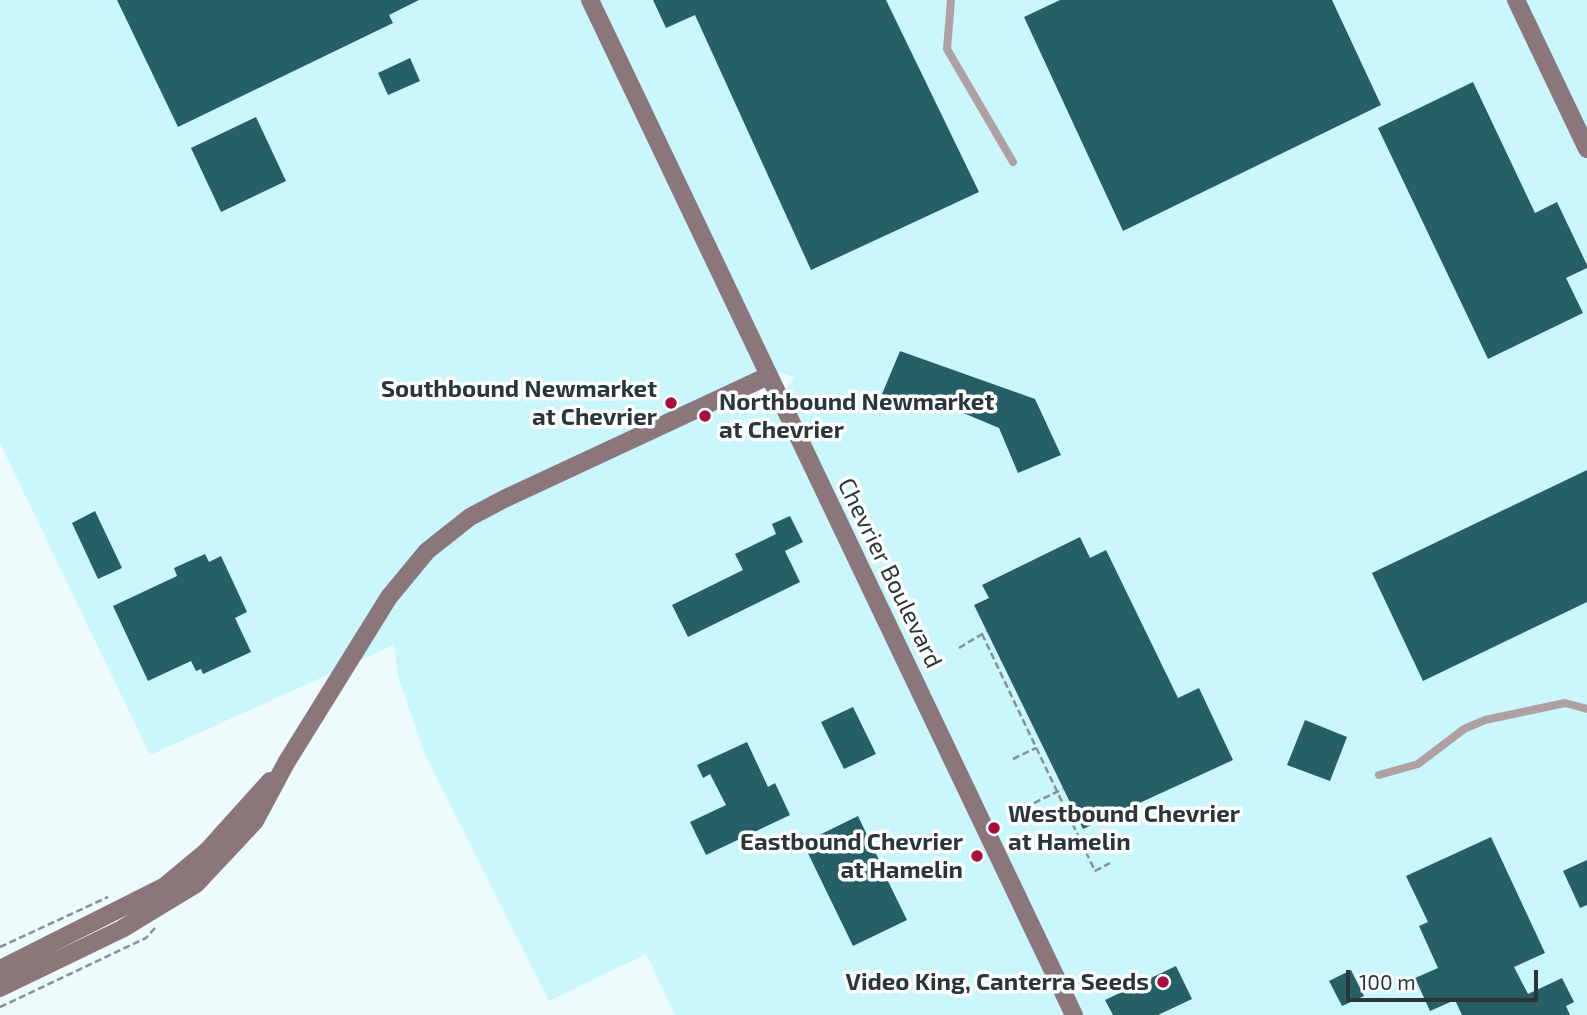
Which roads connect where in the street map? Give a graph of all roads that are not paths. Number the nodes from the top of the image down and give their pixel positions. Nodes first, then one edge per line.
1 (590, 0) edge
2 (951, 0) edge
3 (1516, 0) edge
4 (1587, 149) edge
5 (1013, 162) dead end
6 (768, 376) junction
7 (1587, 709) edge
8 (286, 763) junction
9 (1379, 775) dead end
10 (0, 969) edge
11 (0, 988) edge
12 (1074, 1015) edge

1 - 6 street, Chevrier Boulevard
2 - 5 lane
3 - 4 street
6 - 8 street
6 - 12 street, Chevrier Boulevard
7 - 9 lane
8 - 10 street
8 - 11 street

